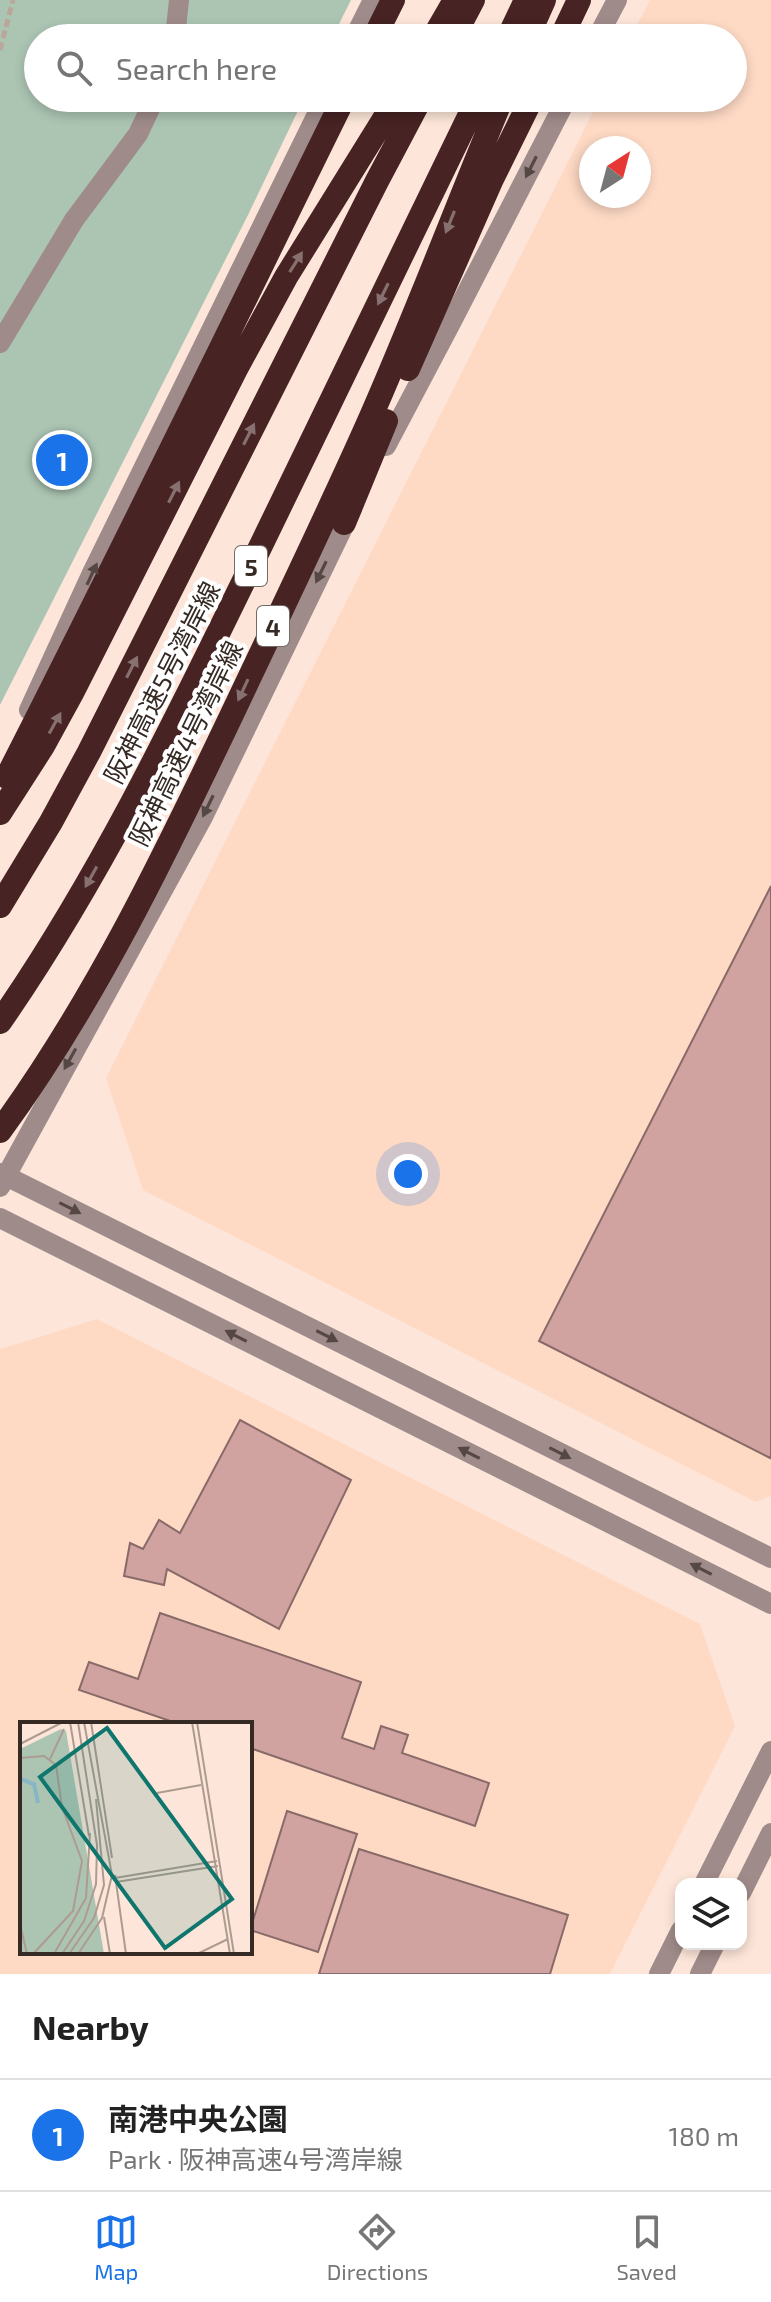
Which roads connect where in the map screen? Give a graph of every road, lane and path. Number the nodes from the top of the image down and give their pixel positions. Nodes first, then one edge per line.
1 (13, 0) edge
2 (179, 0) edge
3 (373, 0) edge
4 (393, 0) edge
5 (455, 0) edge
6 (473, 0) edge
7 (526, 0) edge
8 (544, 0) edge
9 (579, 0) edge
10 (617, 0) edge
11 (176, 24) edge
12 (361, 24) edge
13 (381, 24) edge
14 (441, 24) edge
15 (460, 24) edge
16 (515, 24) edge
17 (533, 24) edge
18 (568, 24) edge
19 (604, 24) edge
20 (0, 50) edge
21 (148, 112) edge
22 (318, 112) edge
23 (337, 112) edge
24 (388, 112) edge
25 (414, 112) edge
26 (471, 112) edge
27 (496, 112) edge
28 (525, 112) edge
29 (560, 112) edge
30 (0, 343) edge
31 (344, 523) junction
32 (0, 771) edge
33 (0, 790) edge
34 (0, 813) edge
35 (0, 906) edge
36 (0, 1022) edge
37 (0, 1131) edge
38 (2, 1179) edge
39 (0, 1218) edge
40 (771, 1558) edge
41 (771, 1604) edge
42 (771, 1751) edge
43 (771, 1833) edge
44 (707, 1878) edge
45 (747, 1881) edge
46 (675, 1942) edge
47 (712, 1950) edge
48 (659, 1974) edge
49 (700, 1974) edge

1 - 20 path
2 - 11 street
3 - 12 street
4 - 13 highway
5 - 14 highway
6 - 15 highway
7 - 16 highway
8 - 17 highway
9 - 18 highway
10 - 19 street
21 - 30 street
32 -> 22 street
23 - 33 highway
34 -> 24 highway
35 -> 25 highway, 阪神高速5号湾岸線 / 5
26 -> 36 highway, 阪神高速5号湾岸線 / 5
27 -> 37 highway, 阪神高速4号湾岸線 / 4
28 - 31 highway
29 -> 31 street
31 -> 38 street
38 -> 40 street
41 -> 39 street
42 - 44 street
43 - 45 street
46 - 48 street
47 - 49 street

